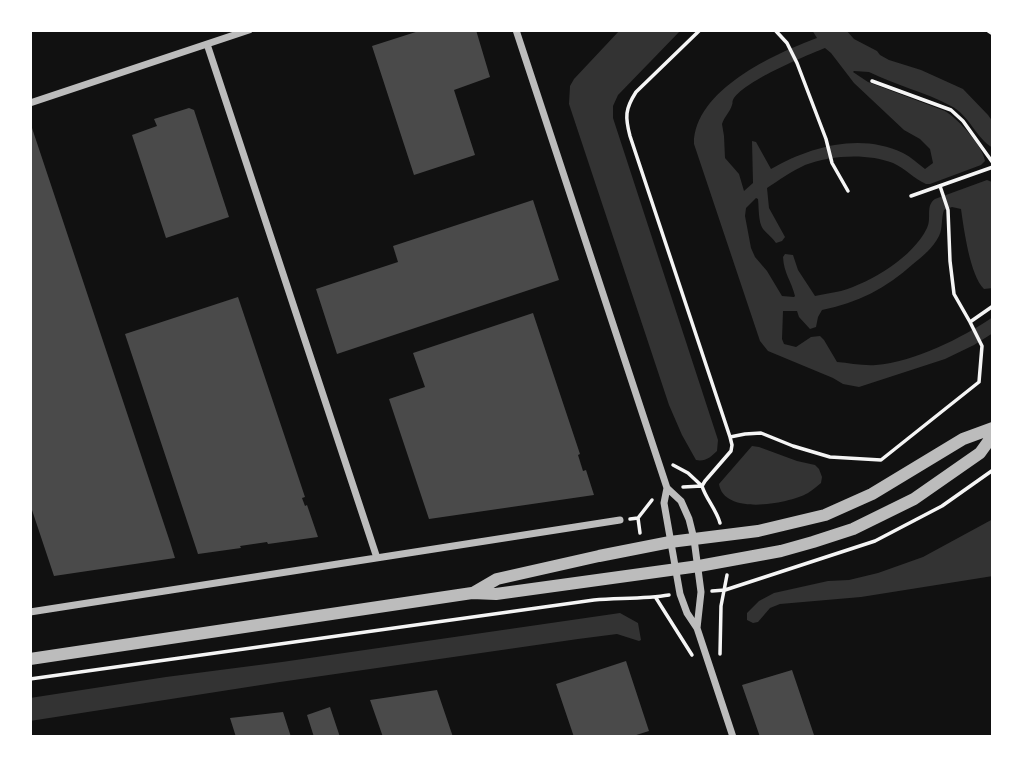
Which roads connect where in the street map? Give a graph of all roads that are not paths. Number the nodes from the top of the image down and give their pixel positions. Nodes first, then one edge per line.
1 (249, 30) edge
2 (516, 30) edge
3 (206, 44) junction
4 (30, 103) edge
5 (993, 428) edge
6 (993, 435) edge
7 (667, 488) junction
8 (620, 520) dead end
9 (694, 539) junction
10 (670, 542) junction
11 (377, 558) junction
12 (699, 566) junction
13 (675, 569) junction
14 (472, 593) junction
15 (30, 612) edge
16 (697, 628) junction
17 (30, 659) edge
18 (733, 737) edge

1 - 3 street
2 - 7 street
3 - 4 street
3 - 11 street
5 - 9 street
6 - 12 street
7 - 9 street
7 - 10 street
8 - 11 street
9 - 10 street
9 - 12 street
10 - 13 street
10 - 14 street
11 - 15 street
12 - 13 street
12 - 16 street
13 - 14 street
13 - 16 street
14 - 17 street
16 - 18 street

